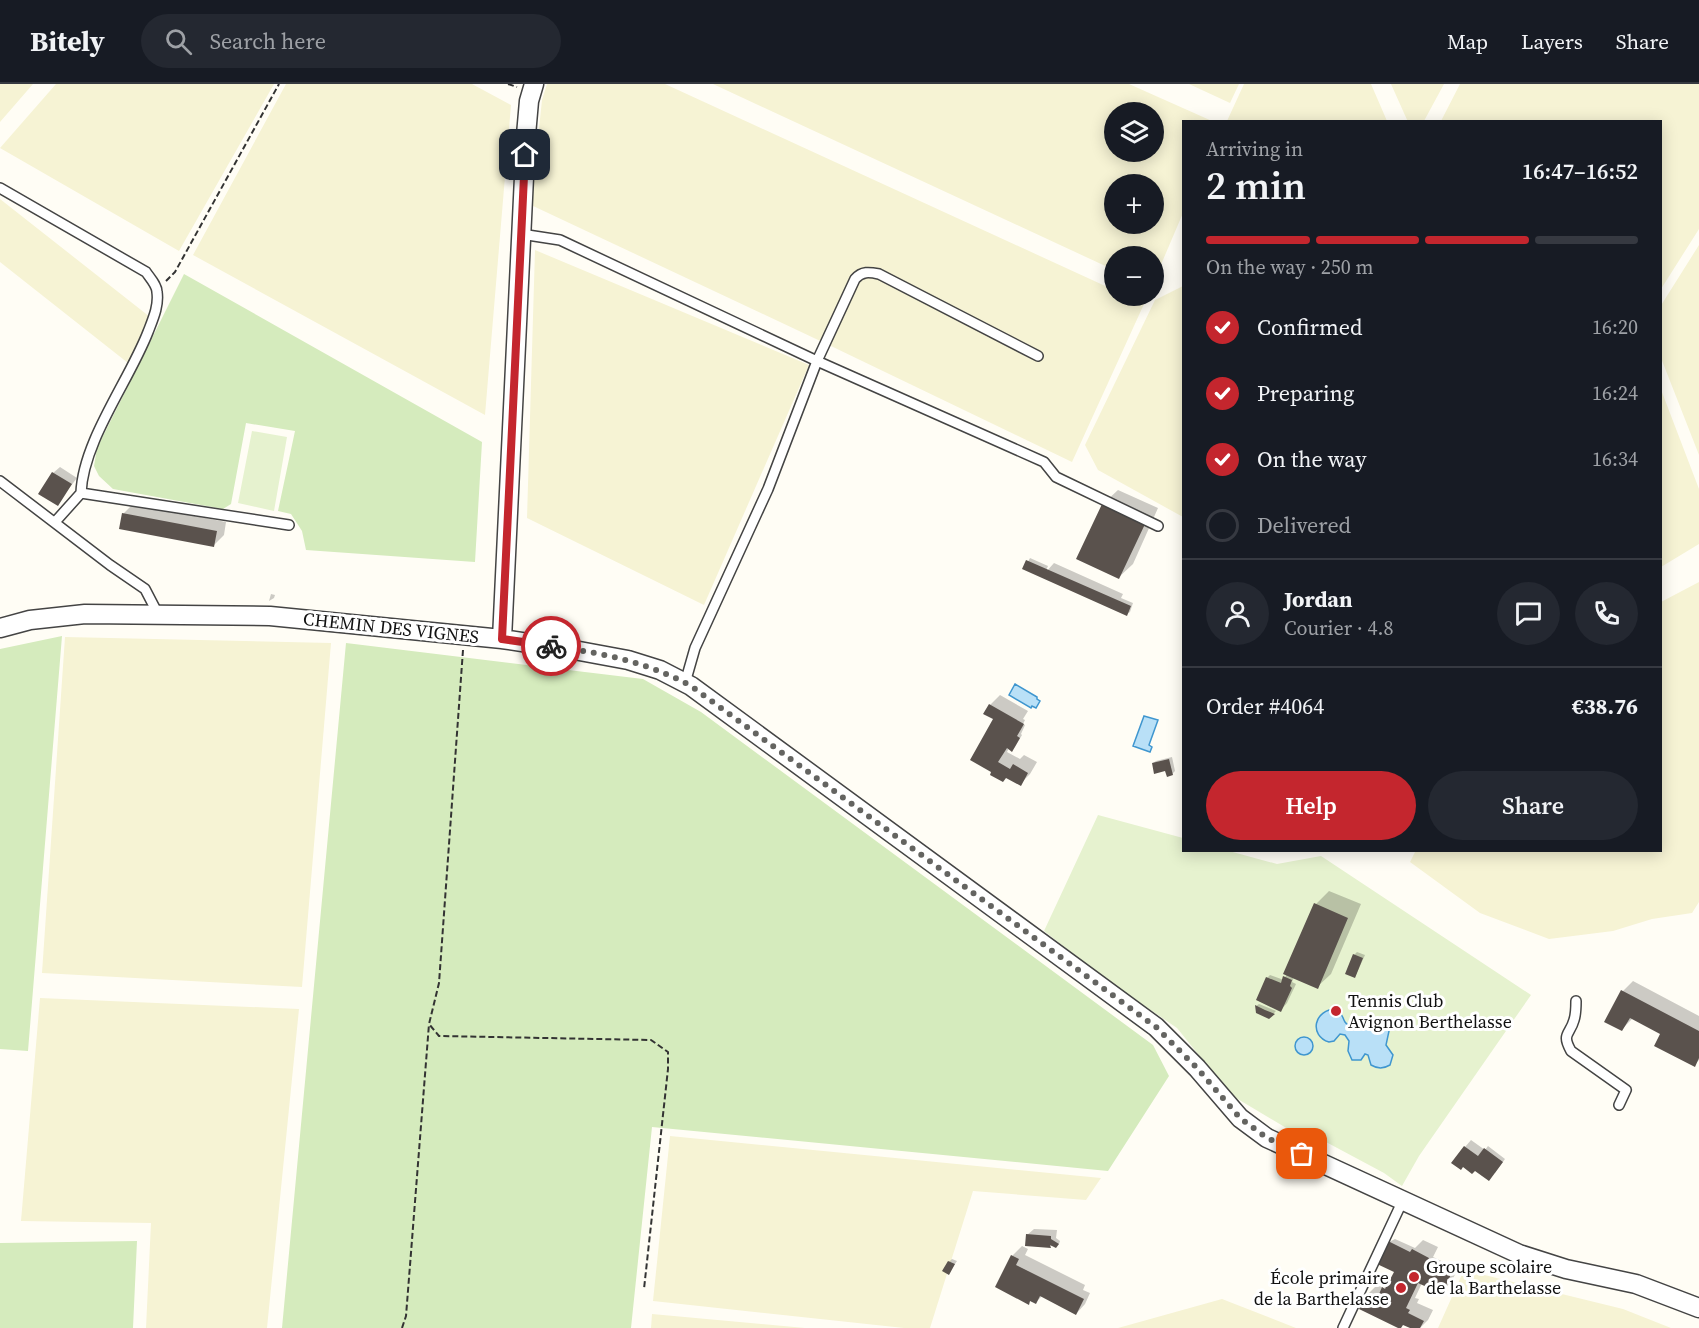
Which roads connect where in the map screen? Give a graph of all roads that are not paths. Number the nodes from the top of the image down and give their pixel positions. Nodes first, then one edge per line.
1 (525, 86) edge
2 (0, 188) edge
3 (521, 234) junction
4 (1038, 356) dead end
5 (817, 361) junction
6 (0, 482) edge
7 (81, 492) junction
8 (55, 522) junction
9 (289, 525) dead end
10 (1158, 525) dead end
11 (158, 614) junction
12 (0, 628) edge
13 (502, 639) junction
14 (685, 683) junction
15 (1576, 1001) dead end
16 (1619, 1105) dead end
17 (1403, 1200) junction
18 (1698, 1305) edge
19 (1343, 1328) edge

1 - 3 street
2 - 7 lane
3 - 5 lane
3 - 13 street
4 - 5 lane
5 - 10 lane
5 - 14 lane
6 - 8 lane
7 - 8 lane
7 - 9 lane
8 - 11 lane
11 - 12 street, CHEMIN DES VIGNES
11 - 13 street, CHEMIN DES VIGNES
13 - 14 street, CHEMIN DES VIGNES
14 - 17 street, CHEMIN DES VIGNES
15 - 16 lane
17 - 18 street, CHEMIN DES VIGNES
17 - 19 lane

